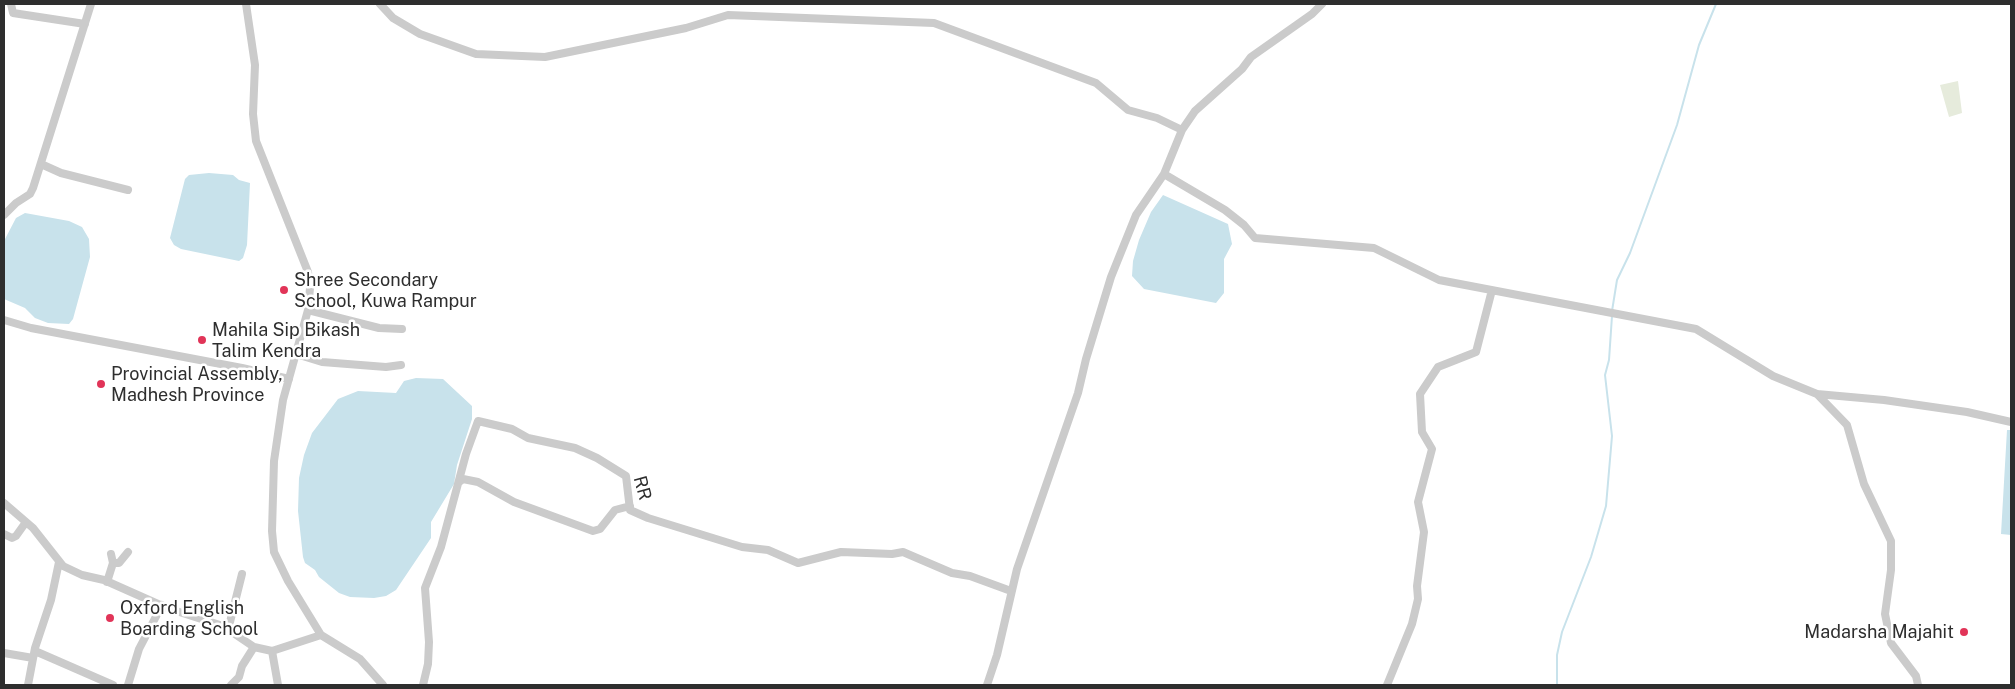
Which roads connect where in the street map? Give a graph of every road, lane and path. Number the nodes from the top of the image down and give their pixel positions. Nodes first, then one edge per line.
1 (11, 4) edge
2 (91, 4) edge
3 (246, 4) edge
4 (380, 4) edge
5 (1322, 4) edge
6 (85, 24) junction
7 (1182, 130) junction
8 (41, 164) junction
9 (1164, 174) junction
10 (128, 190) dead end
11 (4, 216) edge
12 (1492, 290) junction
13 (308, 310) junction
14 (4, 320) edge
15 (402, 328) dead end
16 (296, 354) junction
17 (401, 365) dead end
18 (289, 379) junction
19 (1817, 394) junction
20 (2011, 422) edge
21 (459, 482) junction
22 (4, 503) edge
23 (630, 506) junction
24 (26, 522) junction
25 (4, 534) edge
26 (128, 552) dead end
27 (111, 554) dead end
28 (59, 562) junction
29 (113, 563) junction
30 (242, 574) dead end
31 (108, 582) junction
32 (1011, 591) junction
33 (162, 605) junction
34 (228, 630) junction
35 (321, 635) junction
36 (254, 647) junction
37 (272, 651) junction
38 (4, 653) edge
39 (34, 655) junction
40 (28, 685) edge
41 (113, 685) edge
42 (128, 685) edge
43 (231, 685) edge
44 (278, 685) edge
45 (383, 685) edge
46 (423, 685) edge
47 (987, 685) edge
48 (1387, 685) edge
49 (1918, 685) edge

1 - 6 street
2 - 6 street
3 - 13 street
4 - 7 street
5 - 7 street
6 - 8 street
7 - 9 street
8 - 10 street
8 - 11 street
9 - 12 street
9 - 32 street
12 - 19 street
12 - 48 street
13 - 15 street
13 - 16 street
14 - 18 street
16 - 17 street
16 - 18 street
18 - 35 street
19 - 20 street
19 - 49 street
21 - 23 street
21 - 23 street, RR
21 - 46 street, RR
22 - 24 street
23 - 32 street, RR
24 - 25 street
24 - 28 street
26 - 29 street
27 - 29 street
28 - 31 street
28 - 39 street
29 - 31 street
30 - 34 street
31 - 33 street
32 - 47 street
33 - 34 street
33 - 42 street
34 - 36 street
35 - 37 street
35 - 45 street
36 - 37 street
36 - 43 street
37 - 44 street
38 - 39 street
39 - 40 street
39 - 41 street

